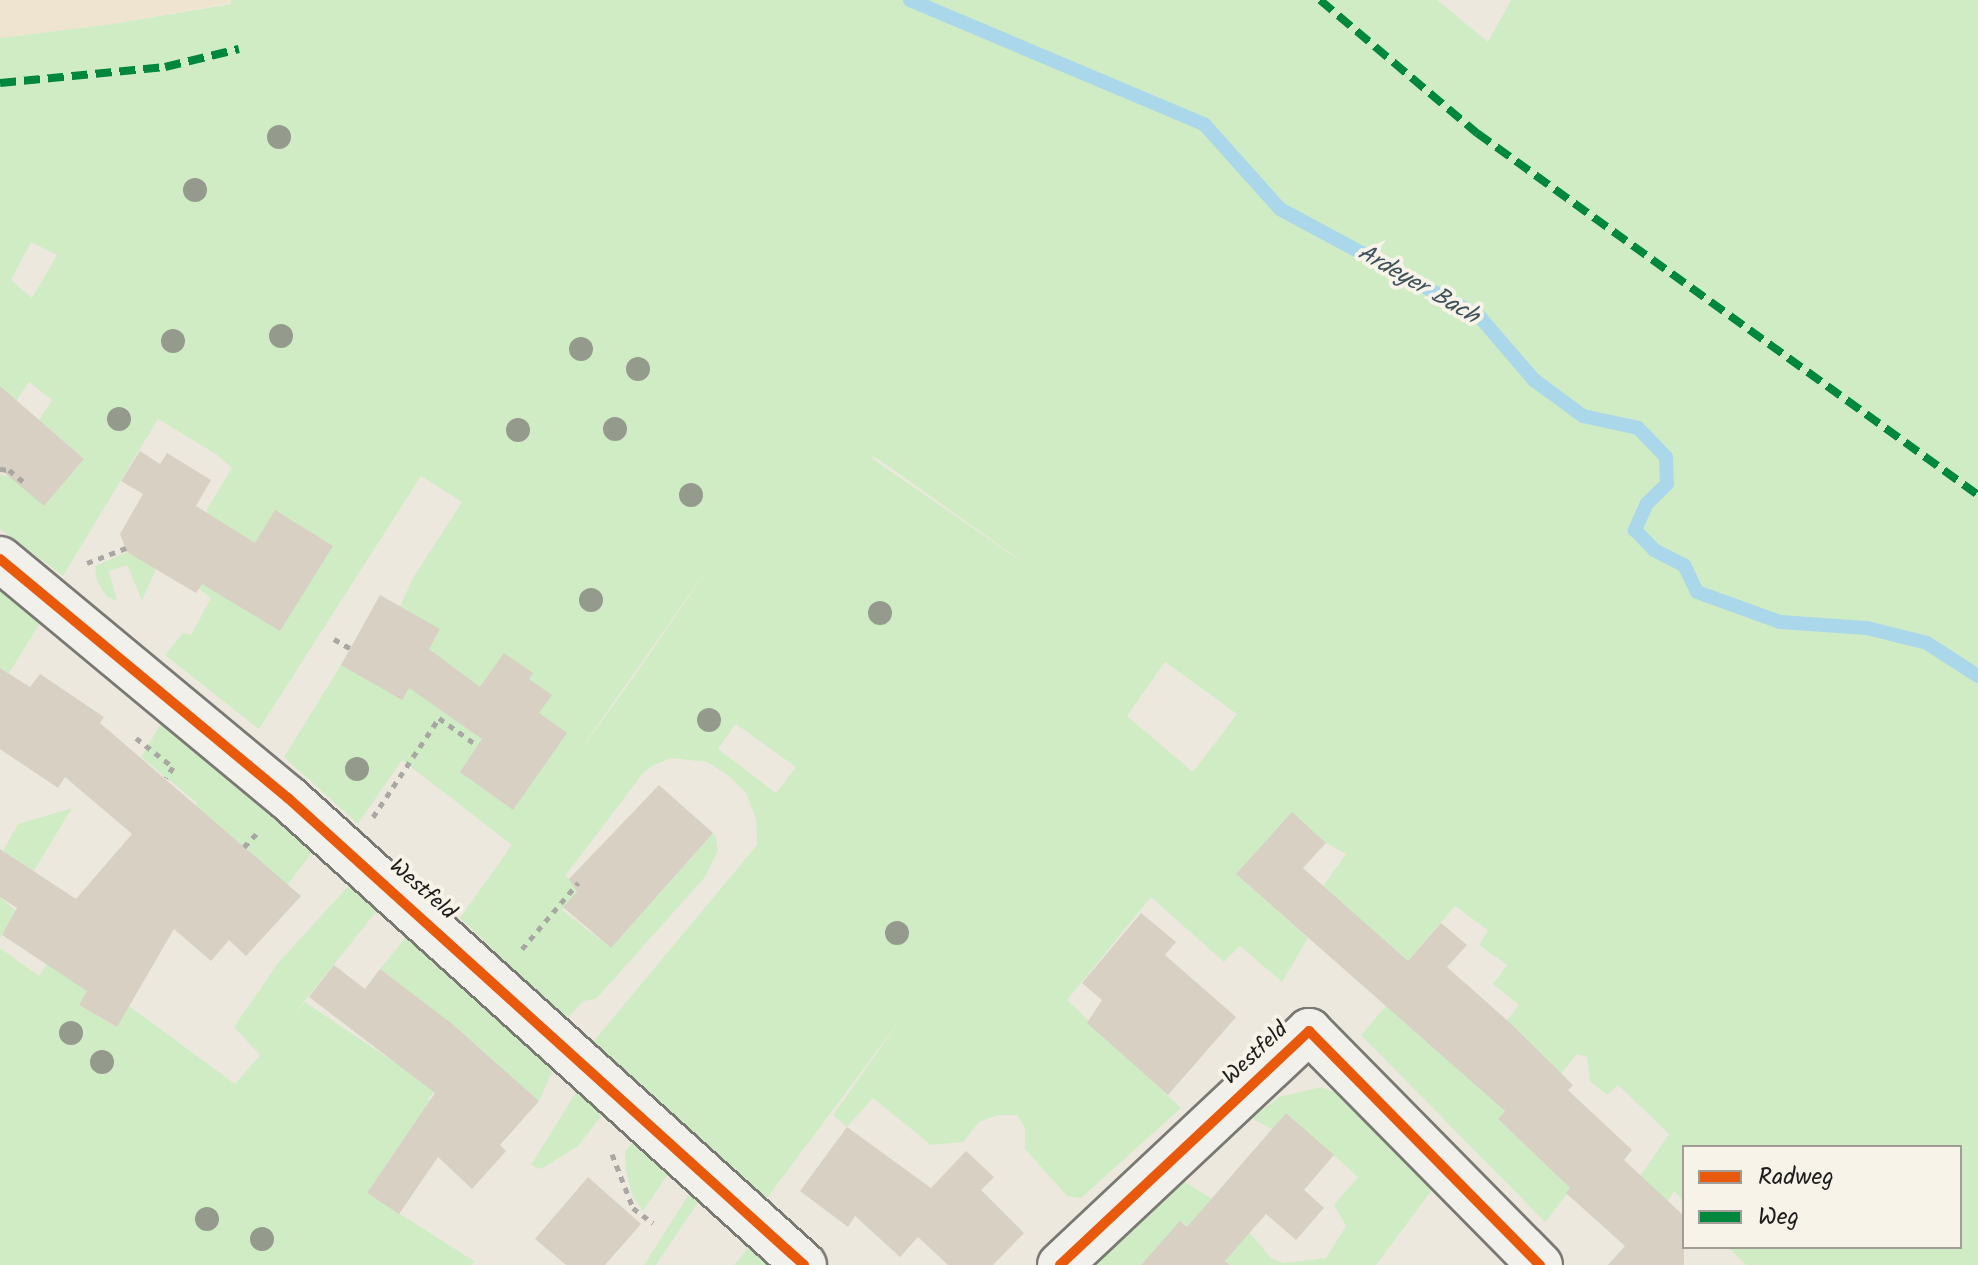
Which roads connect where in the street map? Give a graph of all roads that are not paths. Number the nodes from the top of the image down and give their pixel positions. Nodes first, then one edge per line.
1 (0, 559) edge
2 (804, 1265) edge
3 (1060, 1265) edge
4 (1540, 1265) edge

1 - 2 street, Westfeld
3 - 4 street, Westfeld

